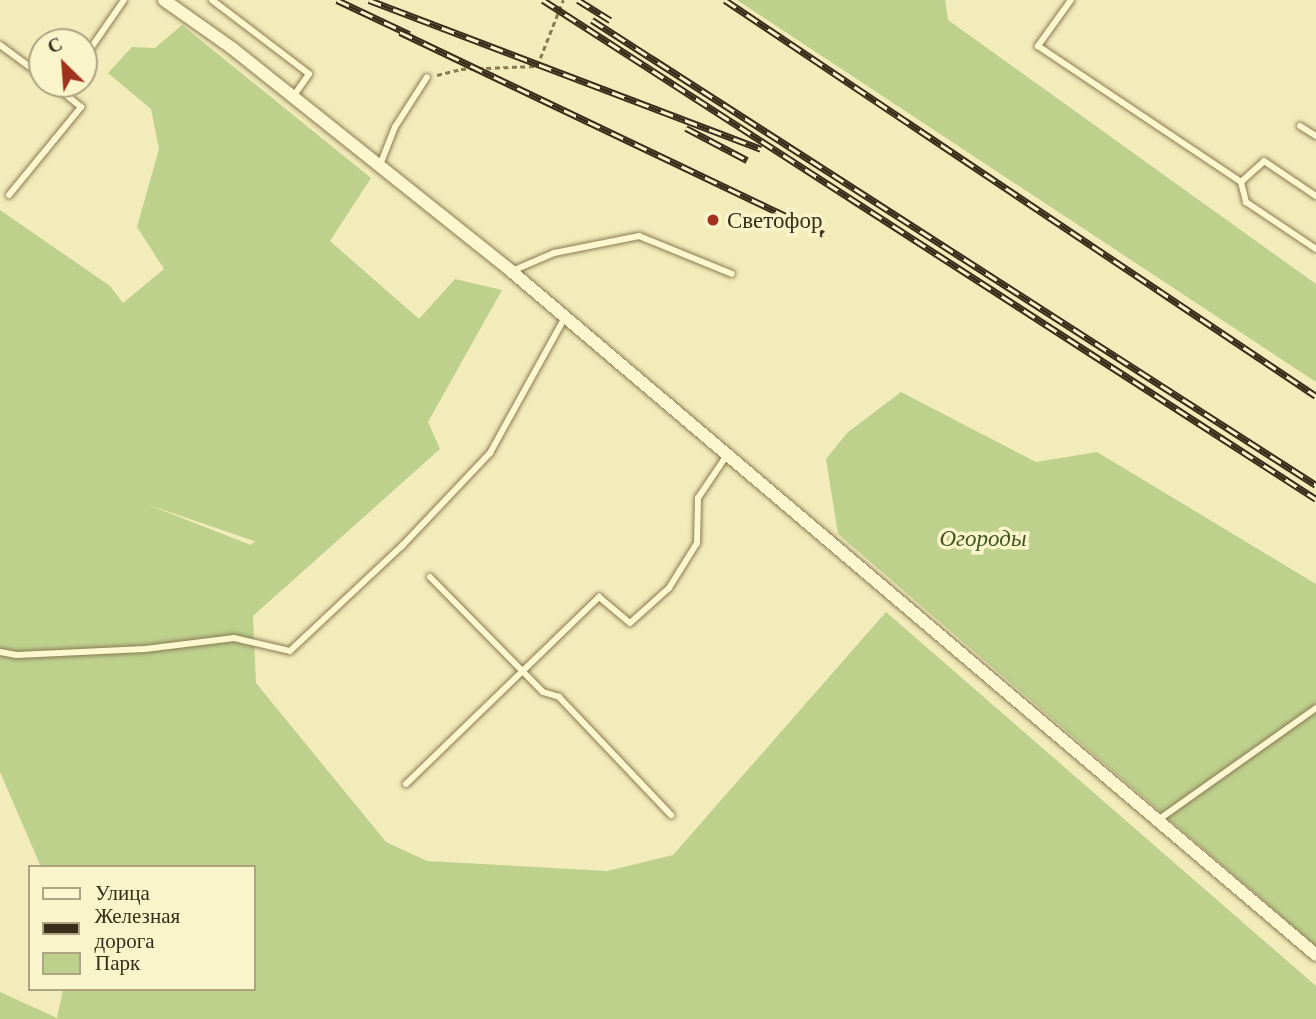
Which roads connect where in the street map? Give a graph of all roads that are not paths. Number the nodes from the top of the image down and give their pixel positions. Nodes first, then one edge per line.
1 (124, 0) edge
2 (212, 0) edge
3 (1071, 0) edge
4 (167, 1) edge
5 (98, 38) edge
6 (0, 45) edge
7 (28, 66) edge
8 (427, 77) road end
9 (293, 97) junction
10 (70, 98) edge
11 (1300, 126) dead end
12 (1316, 136) edge
13 (379, 167) junction
14 (1241, 182) junction
15 (9, 195) dead end
16 (1316, 196) edge
17 (1316, 249) edge
18 (511, 271) junction
19 (732, 274) dead end
20 (564, 319) junction
21 (728, 453) junction
22 (430, 577) dead end
23 (0, 652) edge
24 (522, 672) junction
25 (1316, 708) edge
26 (406, 784) dead end
27 (671, 815) dead end
28 (1157, 821) junction
29 (1316, 955) edge

1 - 5 lane
2 - 9 lane
3 - 14 lane
4 - 9 street
6 - 7 lane
8 - 13 lane
9 - 13 street
10 - 15 lane
11 - 12 lane
13 - 18 street
14 - 16 lane
14 - 17 lane
18 - 19 lane
18 - 20 street
20 - 21 street
20 - 23 lane
21 - 24 lane
21 - 28 street
22 - 24 lane
24 - 26 lane
24 - 27 lane
25 - 28 lane
28 - 29 street

